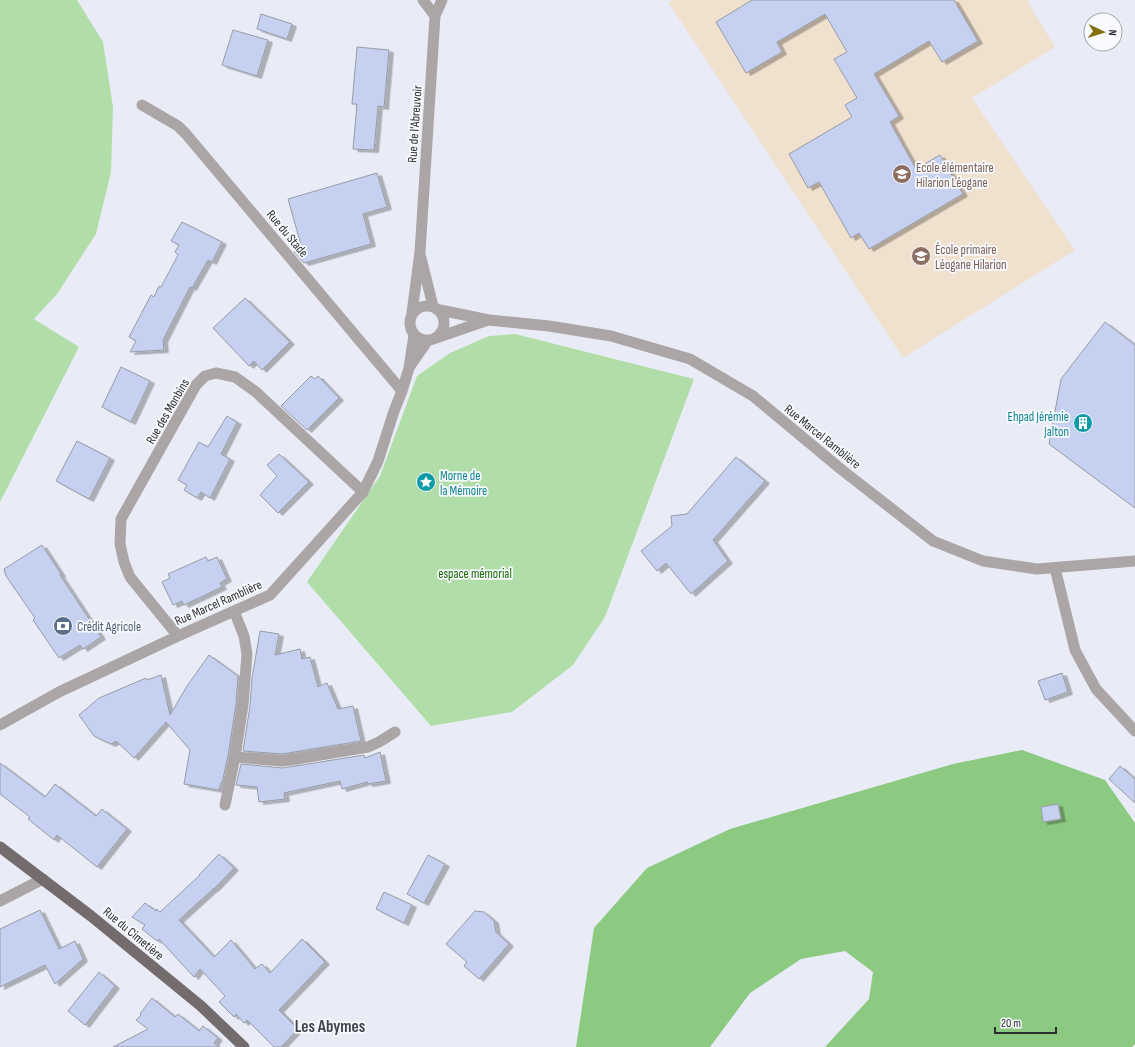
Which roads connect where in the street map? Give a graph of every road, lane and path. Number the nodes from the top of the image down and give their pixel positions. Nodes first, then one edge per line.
1 (423, 0) edge
2 (442, 0) edge
3 (435, 16) junction
4 (142, 105) dead end
5 (420, 252) junction
6 (436, 308) junction
7 (412, 313) junction
8 (489, 320) junction
9 (414, 335) junction
10 (432, 339) junction
11 (409, 368) junction
12 (402, 391) junction
13 (363, 492) junction
14 (1135, 561) edge
15 (1055, 568) junction
16 (234, 611) junction
17 (178, 636) junction
18 (0, 725) edge
19 (1135, 731) edge
20 (395, 732) dead end
21 (235, 757) junction
22 (226, 805) dead end
23 (0, 847) edge
24 (44, 879) junction
25 (0, 901) edge
26 (244, 1047) edge

1 - 3 street
2 - 3 street, Rue de l'Abreuvoir
3 - 5 street, Rue de l'Abreuvoir
4 - 12 street, Rue du Stade
5 - 6 street
5 - 7 street
6 - 7 street
6 - 8 street, Rue Marcel Ramblière
6 - 10 street
7 - 9 street
8 - 10 street, Rue Marcel Ramblière
8 - 15 street, Rue Marcel Ramblière
9 - 10 street
9 - 11 street, Rue Marcel Ramblière
10 - 11 street, Rue Marcel Ramblière
11 - 12 street, Rue Marcel Ramblière
12 - 13 street, Rue Marcel Ramblière
13 - 16 street, Rue Marcel Ramblière
13 - 17 street, Rue des Monbins
14 - 15 street, Rue Marcel Ramblière
15 - 19 street
16 - 17 street, Rue Marcel Ramblière
16 - 21 street
17 - 18 street, Rue Marcel Ramblière
20 - 21 street
21 - 22 street
23 - 24 main road, Rue du Cimetière
24 - 25 street
24 - 26 main road, Rue du Cimetière

